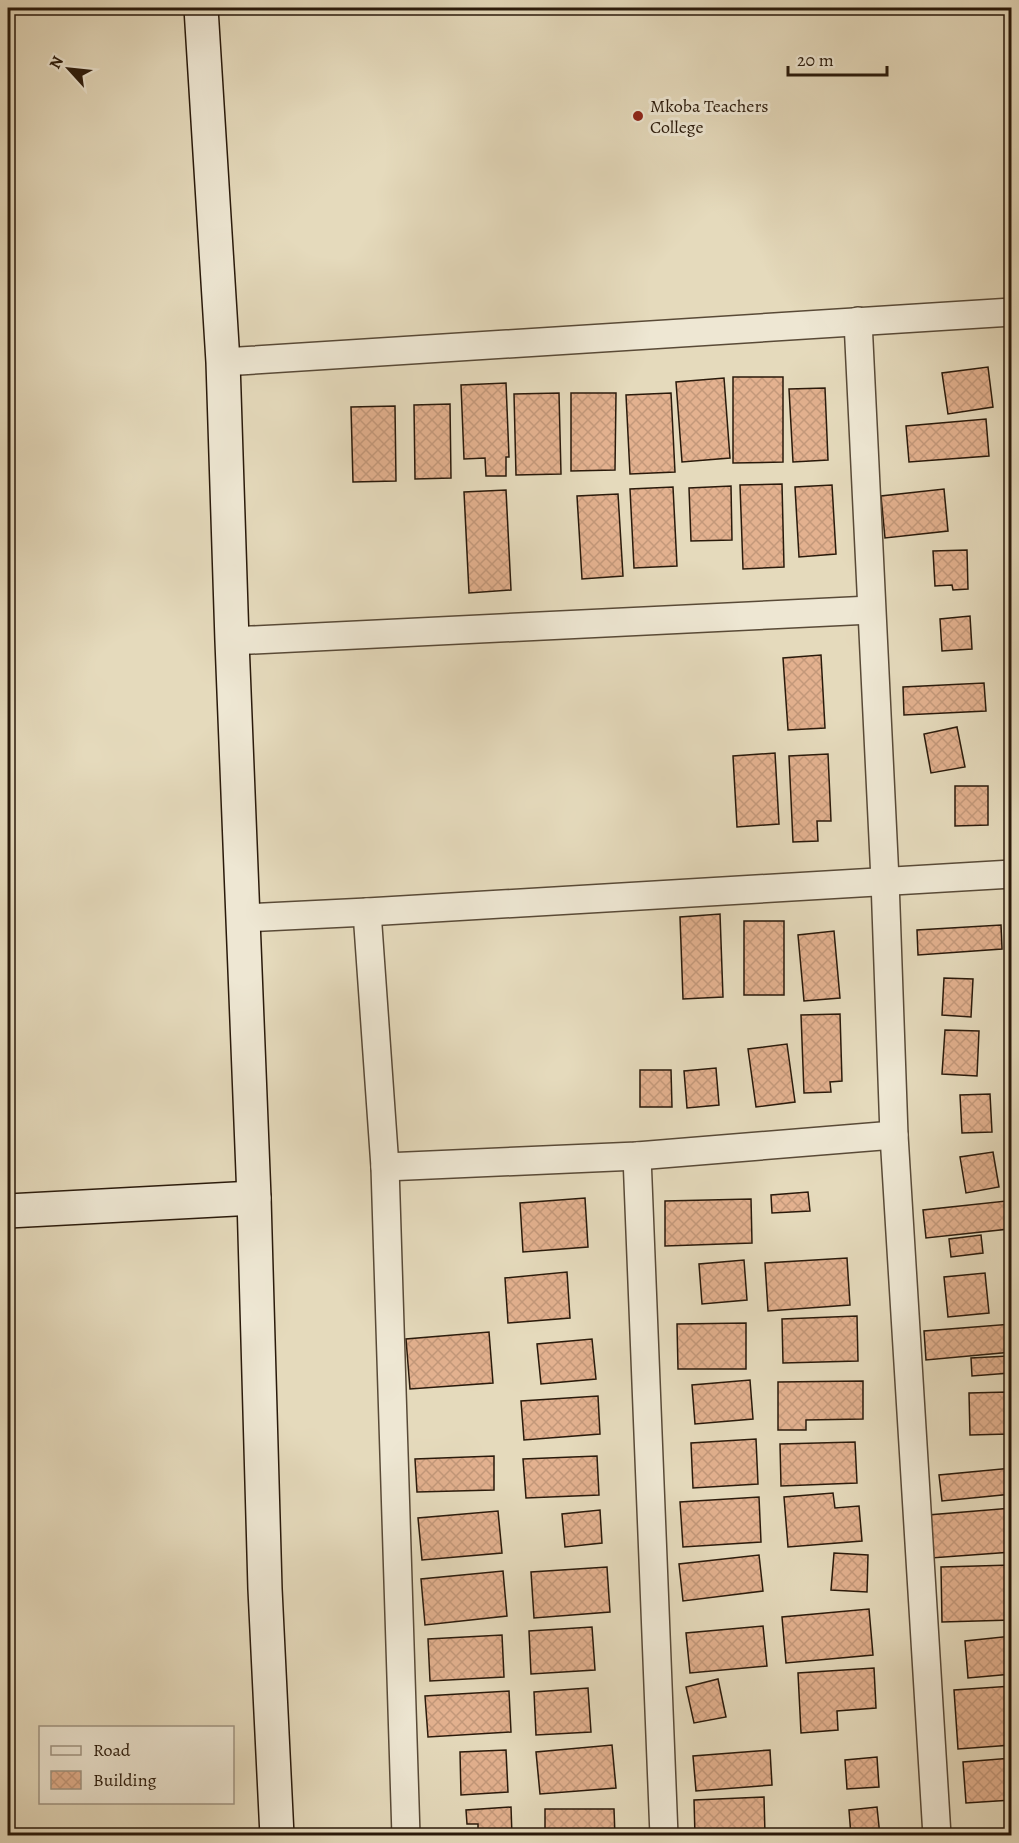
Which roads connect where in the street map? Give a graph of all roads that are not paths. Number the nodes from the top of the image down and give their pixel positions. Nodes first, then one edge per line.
1 (201, 8) edge
2 (1011, 312) edge
3 (858, 321) junction
4 (223, 362) junction
5 (871, 610) junction
6 (232, 641) junction
7 (1011, 874) edge
8 (885, 880) junction
9 (367, 912) junction
10 (243, 918) junction
11 (894, 1135) junction
12 (637, 1156) junction
13 (385, 1167) junction
14 (254, 1198) junction
15 (8, 1211) edge
16 (277, 1836) edge
17 (406, 1836) edge
18 (664, 1836) edge
19 (937, 1836) edge

1 - 4 street
2 - 3 street
3 - 4 street
3 - 5 street
4 - 6 street
5 - 6 street
5 - 8 street
6 - 10 street
7 - 8 street
8 - 9 street
8 - 11 street
9 - 10 street
9 - 13 street
10 - 14 street
11 - 12 street
11 - 19 street
12 - 13 street
12 - 18 street
13 - 17 street
14 - 15 street
14 - 16 street

